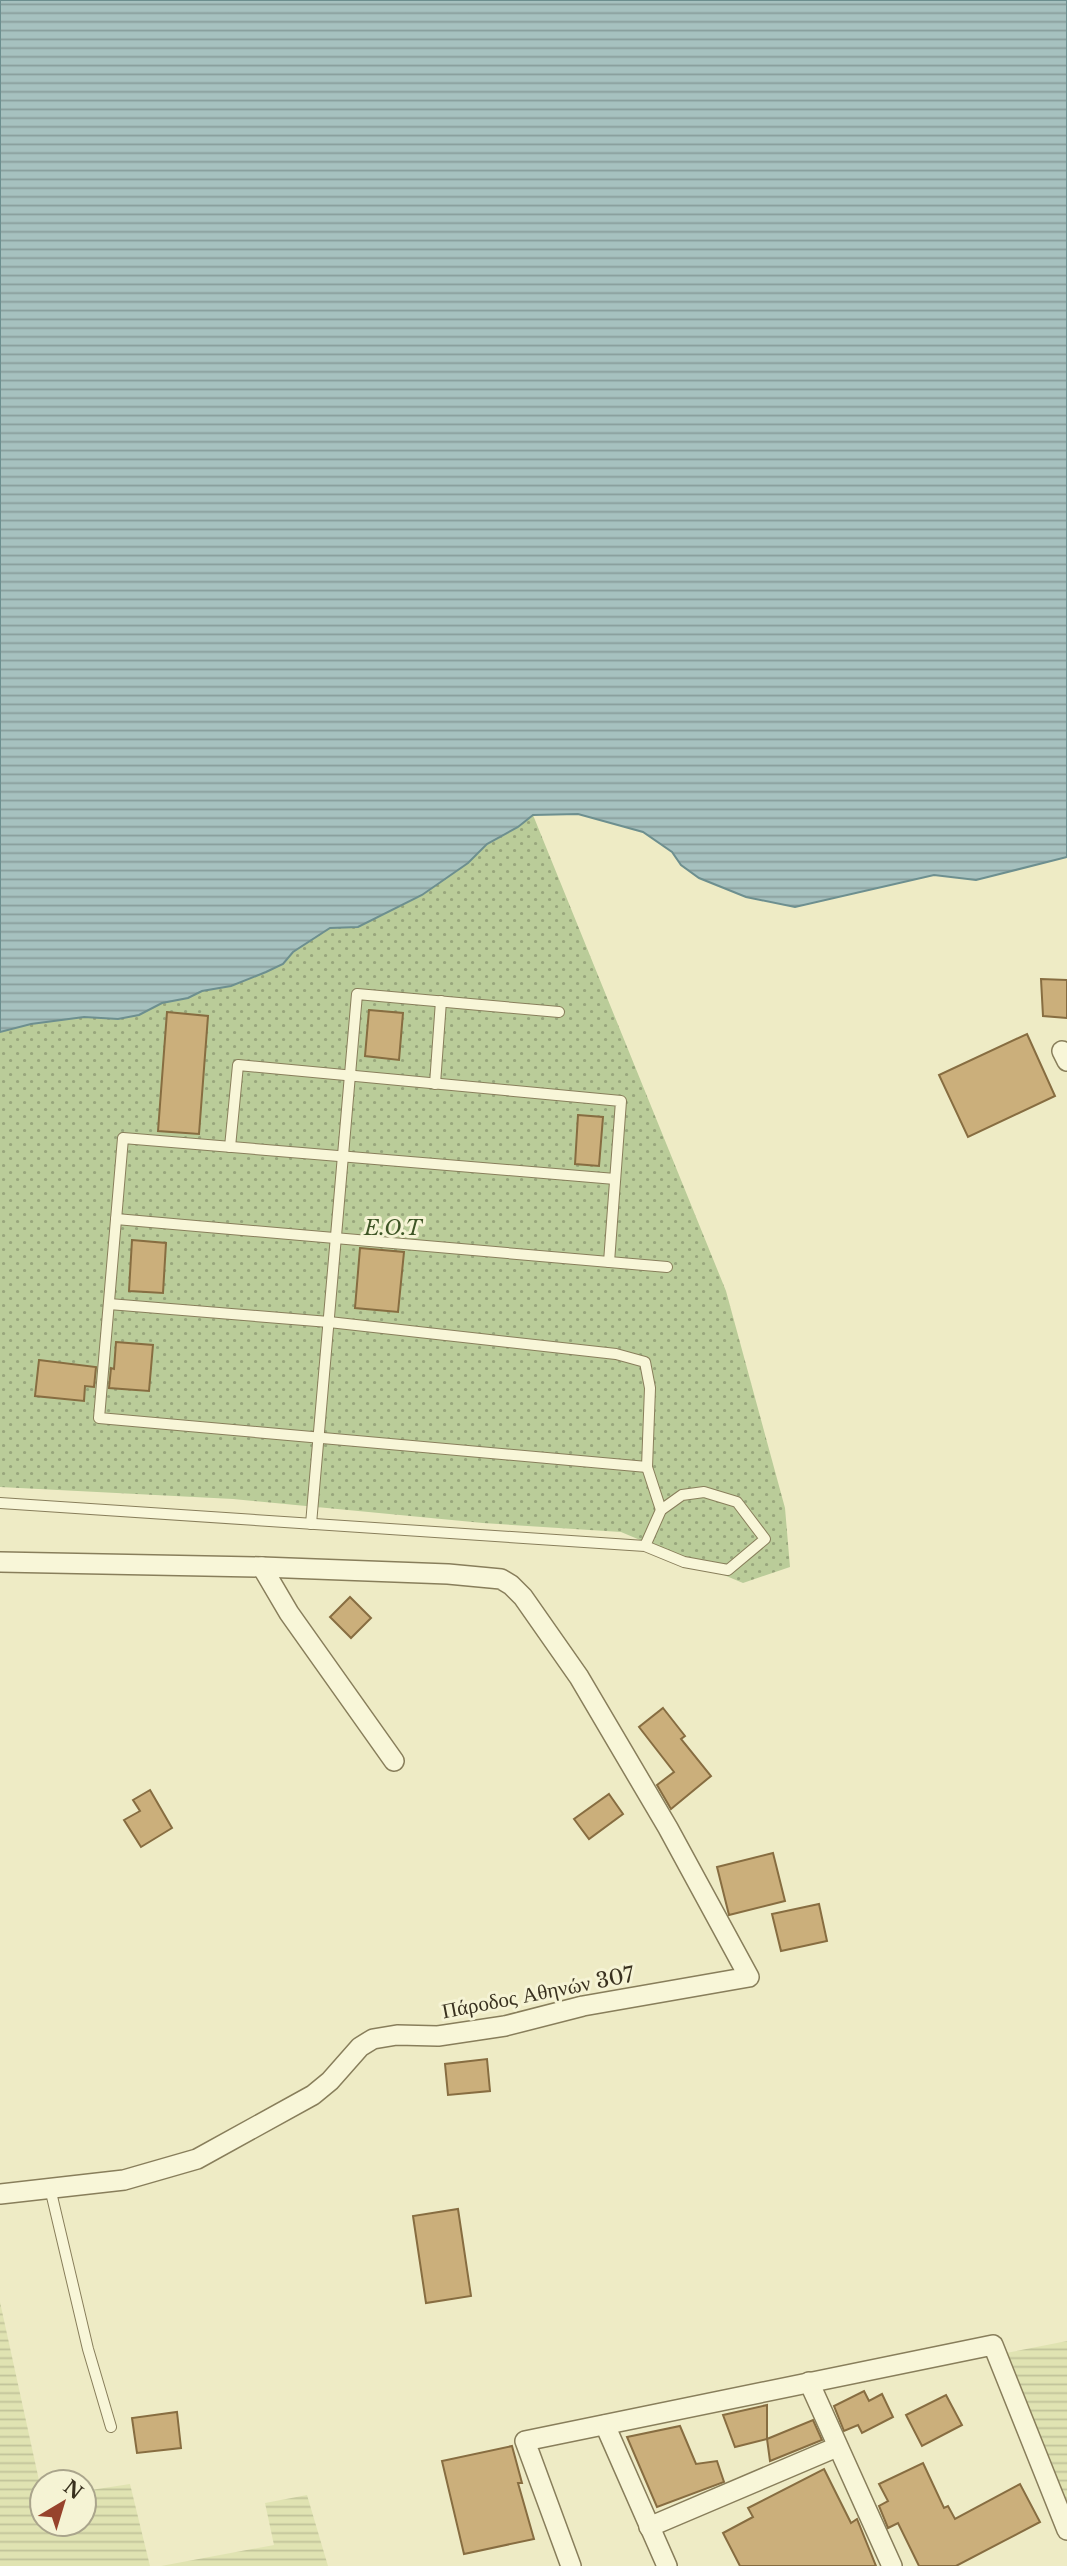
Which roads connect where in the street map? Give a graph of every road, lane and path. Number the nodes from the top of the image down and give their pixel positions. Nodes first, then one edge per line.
1 (442, 1001) junction
2 (559, 1012) dead end
3 (350, 1076) junction
4 (435, 1084) junction
5 (230, 1147) junction
6 (343, 1156) junction
7 (615, 1179) junction
8 (116, 1219) junction
9 (336, 1238) junction
10 (609, 1262) junction
11 (667, 1267) dead end
12 (109, 1304) junction
13 (329, 1322) junction
14 (319, 1438) junction
15 (647, 1467) junction
16 (0, 1503) edge
17 (661, 1510) junction
18 (312, 1524) junction
19 (645, 1546) junction
20 (0, 1562) edge
21 (262, 1567) junction
22 (394, 1761) dead end
23 (50, 2188) junction
24 (0, 2194) edge
25 (809, 2382) junction
26 (606, 2425) junction
27 (111, 2427) dead end
28 (837, 2447) junction
29 (649, 2526) junction
30 (1067, 2530) edge
31 (570, 2566) edge
32 (667, 2566) edge
33 (892, 2566) edge

1 - 2 lane
1 - 3 lane
1 - 4 lane
3 - 4 lane
3 - 5 lane
3 - 6 lane
4 - 7 lane
5 - 6 lane
5 - 8 lane
6 - 7 lane
6 - 9 lane
7 - 10 lane
8 - 9 lane
8 - 12 lane
9 - 10 lane
9 - 13 lane
10 - 11 lane
12 - 13 lane
12 - 14 lane
13 - 14 lane
13 - 15 lane
14 - 15 lane
14 - 18 lane
15 - 17 lane
16 - 18 lane
17 - 19 lane
17 - 19 lane
18 - 19 lane
20 - 21 street
21 - 22 street
21 - 23 street, Πάροδος Αθηνών 307
23 - 24 street, Πάροδος Αθηνών 307
23 - 27 lane
25 - 26 street
25 - 28 street
25 - 30 street
26 - 29 street
26 - 31 street
28 - 29 street
28 - 33 street
29 - 32 street

